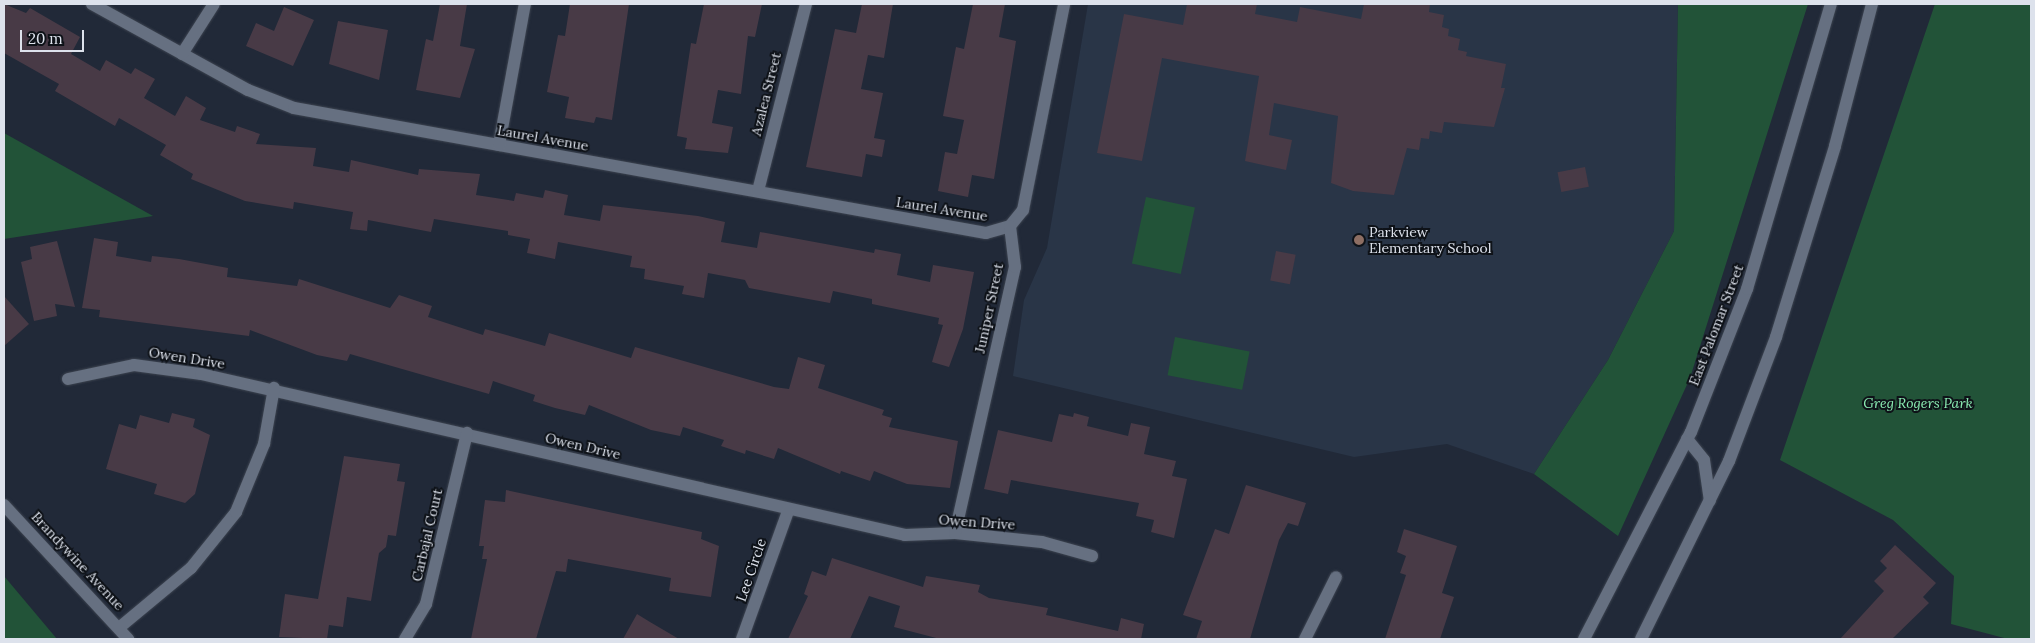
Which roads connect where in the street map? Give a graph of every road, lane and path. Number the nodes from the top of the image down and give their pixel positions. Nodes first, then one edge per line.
1 (92, 4) edge
2 (214, 4) edge
3 (525, 4) edge
4 (806, 4) edge
5 (1064, 4) edge
6 (1831, 4) edge
7 (1872, 4) edge
8 (182, 54) junction
9 (499, 145) junction
10 (758, 191) junction
11 (1010, 226) junction
12 (68, 379) dead end
13 (274, 388) junction
14 (467, 433) junction
15 (1687, 439) junction
16 (1710, 501) junction
17 (4, 505) edge
18 (788, 510) junction
19 (955, 533) junction
20 (1092, 556) dead end
21 (1336, 577) dead end
22 (120, 627) junction
23 (128, 639) edge
24 (405, 639) edge
25 (742, 639) edge
26 (1305, 639) edge
27 (1584, 639) edge
28 (1641, 639) edge

1 - 8 street, Laurel Avenue
2 - 8 street
3 - 9 street
4 - 10 street, Azalea Street
5 - 11 street
6 - 15 street, East Palomar Street
7 - 16 street
8 - 9 street, Laurel Avenue
9 - 10 street, Laurel Avenue
10 - 11 street, Laurel Avenue
11 - 19 street, Juniper Street
12 - 13 street, Owen Drive
13 - 14 street, Owen Drive
13 - 22 street
14 - 18 street, Owen Drive
14 - 24 street, Carbajal Court
15 - 16 street
15 - 27 street, East Palomar Street
16 - 28 street
17 - 22 street, Brandywine Avenue
18 - 19 street, Owen Drive
18 - 25 street, Lee Circle
19 - 20 street, Owen Drive
21 - 26 street
22 - 23 street, Brandywine Avenue

